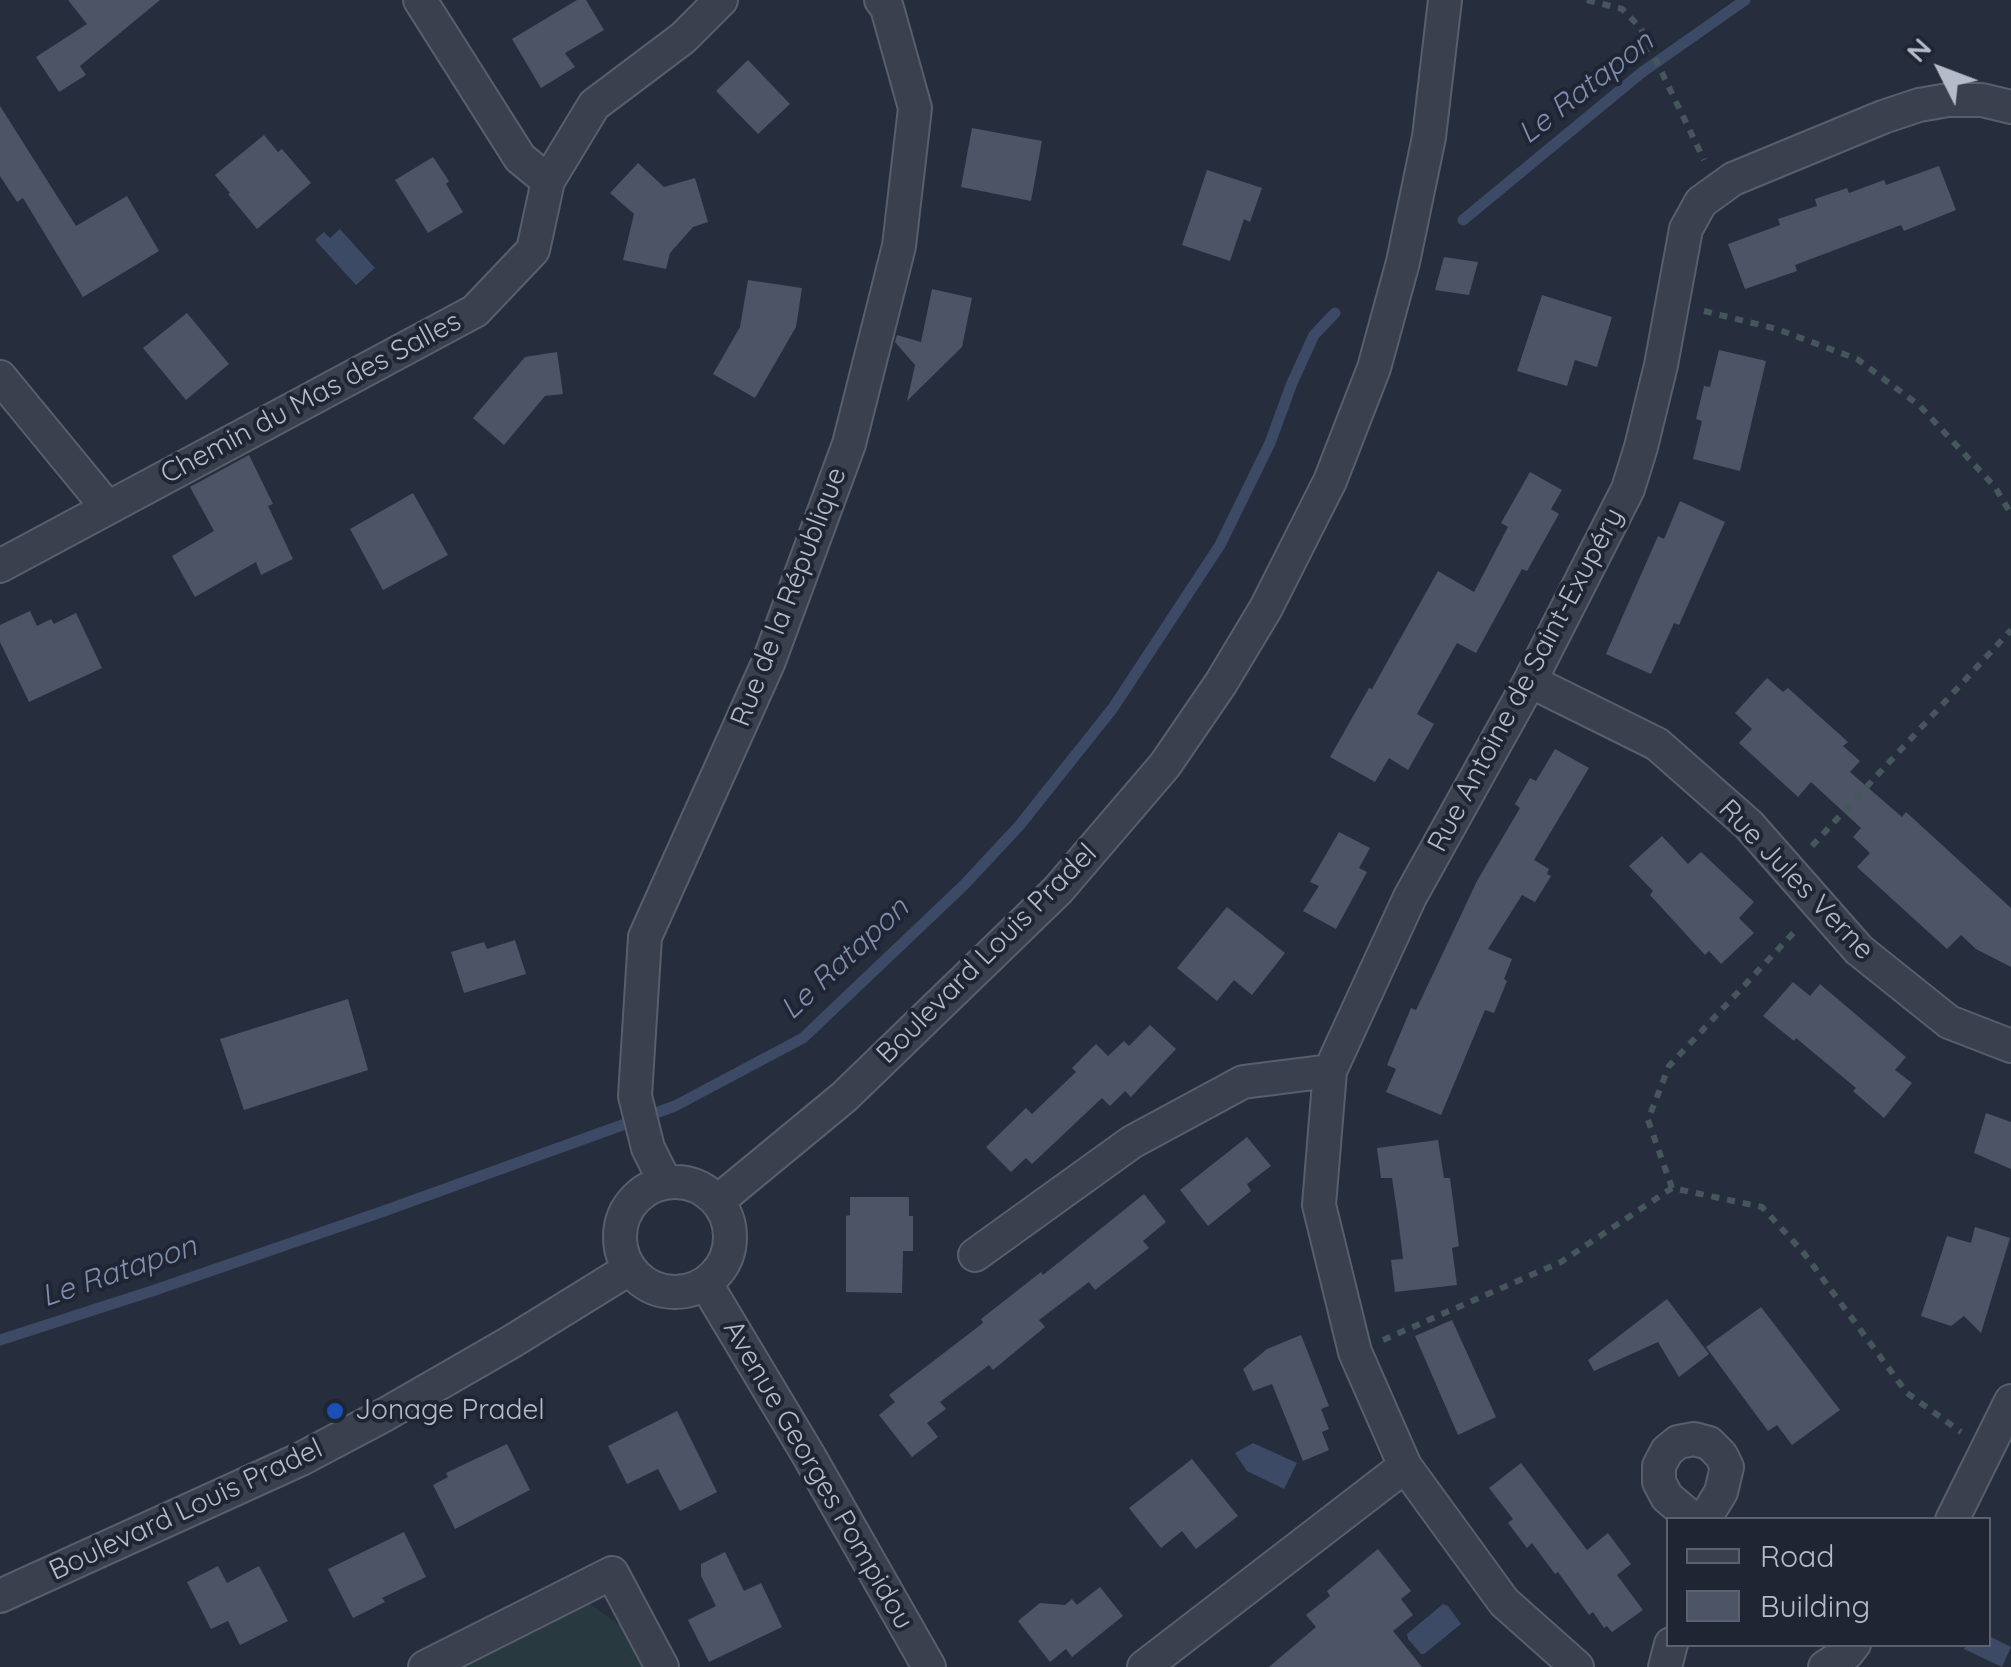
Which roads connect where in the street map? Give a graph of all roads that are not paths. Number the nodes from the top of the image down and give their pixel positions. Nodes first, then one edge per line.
1 (420, 0) edge
2 (721, 0) edge
3 (882, 0) edge
4 (1445, 0) edge
5 (2011, 107) edge
6 (548, 181) junction
7 (0, 377) edge
8 (107, 507) junction
9 (0, 566) edge
10 (1530, 681) junction
11 (2011, 1046) edge
12 (1330, 1071) junction
13 (664, 1182) junction
14 (718, 1201) junction
15 (975, 1254) dead end
16 (629, 1270) junction
17 (706, 1284) junction
18 (2011, 1402) edge
19 (1405, 1466) junction
20 (1690, 1517) edge
21 (1706, 1517) edge
22 (1954, 1517) edge
23 (0, 1596) edge
24 (1852, 1647) edge
25 (426, 1667) edge
26 (662, 1667) edge
27 (929, 1667) edge
28 (1144, 1667) edge
29 (1577, 1667) edge
30 (1825, 1667) edge

1 - 6 street
2 - 6 street, Chemin du Mas des Salles
3 - 13 street, Rue de la République
4 - 14 street, Boulevard Louis Pradel
5 - 10 street, Rue Antoine de Saint-Exupéry
6 - 8 street, Chemin du Mas des Salles
7 - 8 street
8 - 9 street, Chemin du Mas des Salles
10 - 11 street, Rue Jules Verne
10 - 12 street, Rue Antoine de Saint-Exupéry
12 - 15 street
12 - 19 street, Rue Antoine de Saint-Exupéry
13 - 14 street
13 - 16 street
14 - 17 street
16 - 17 street
16 - 23 street, Boulevard Louis Pradel
17 - 27 street, Avenue Georges Pompidou
18 - 22 street
19 - 28 street
19 - 29 street, Rue Antoine de Saint-Exupéry
20 - 21 street
24 - 30 street
25 - 26 street

